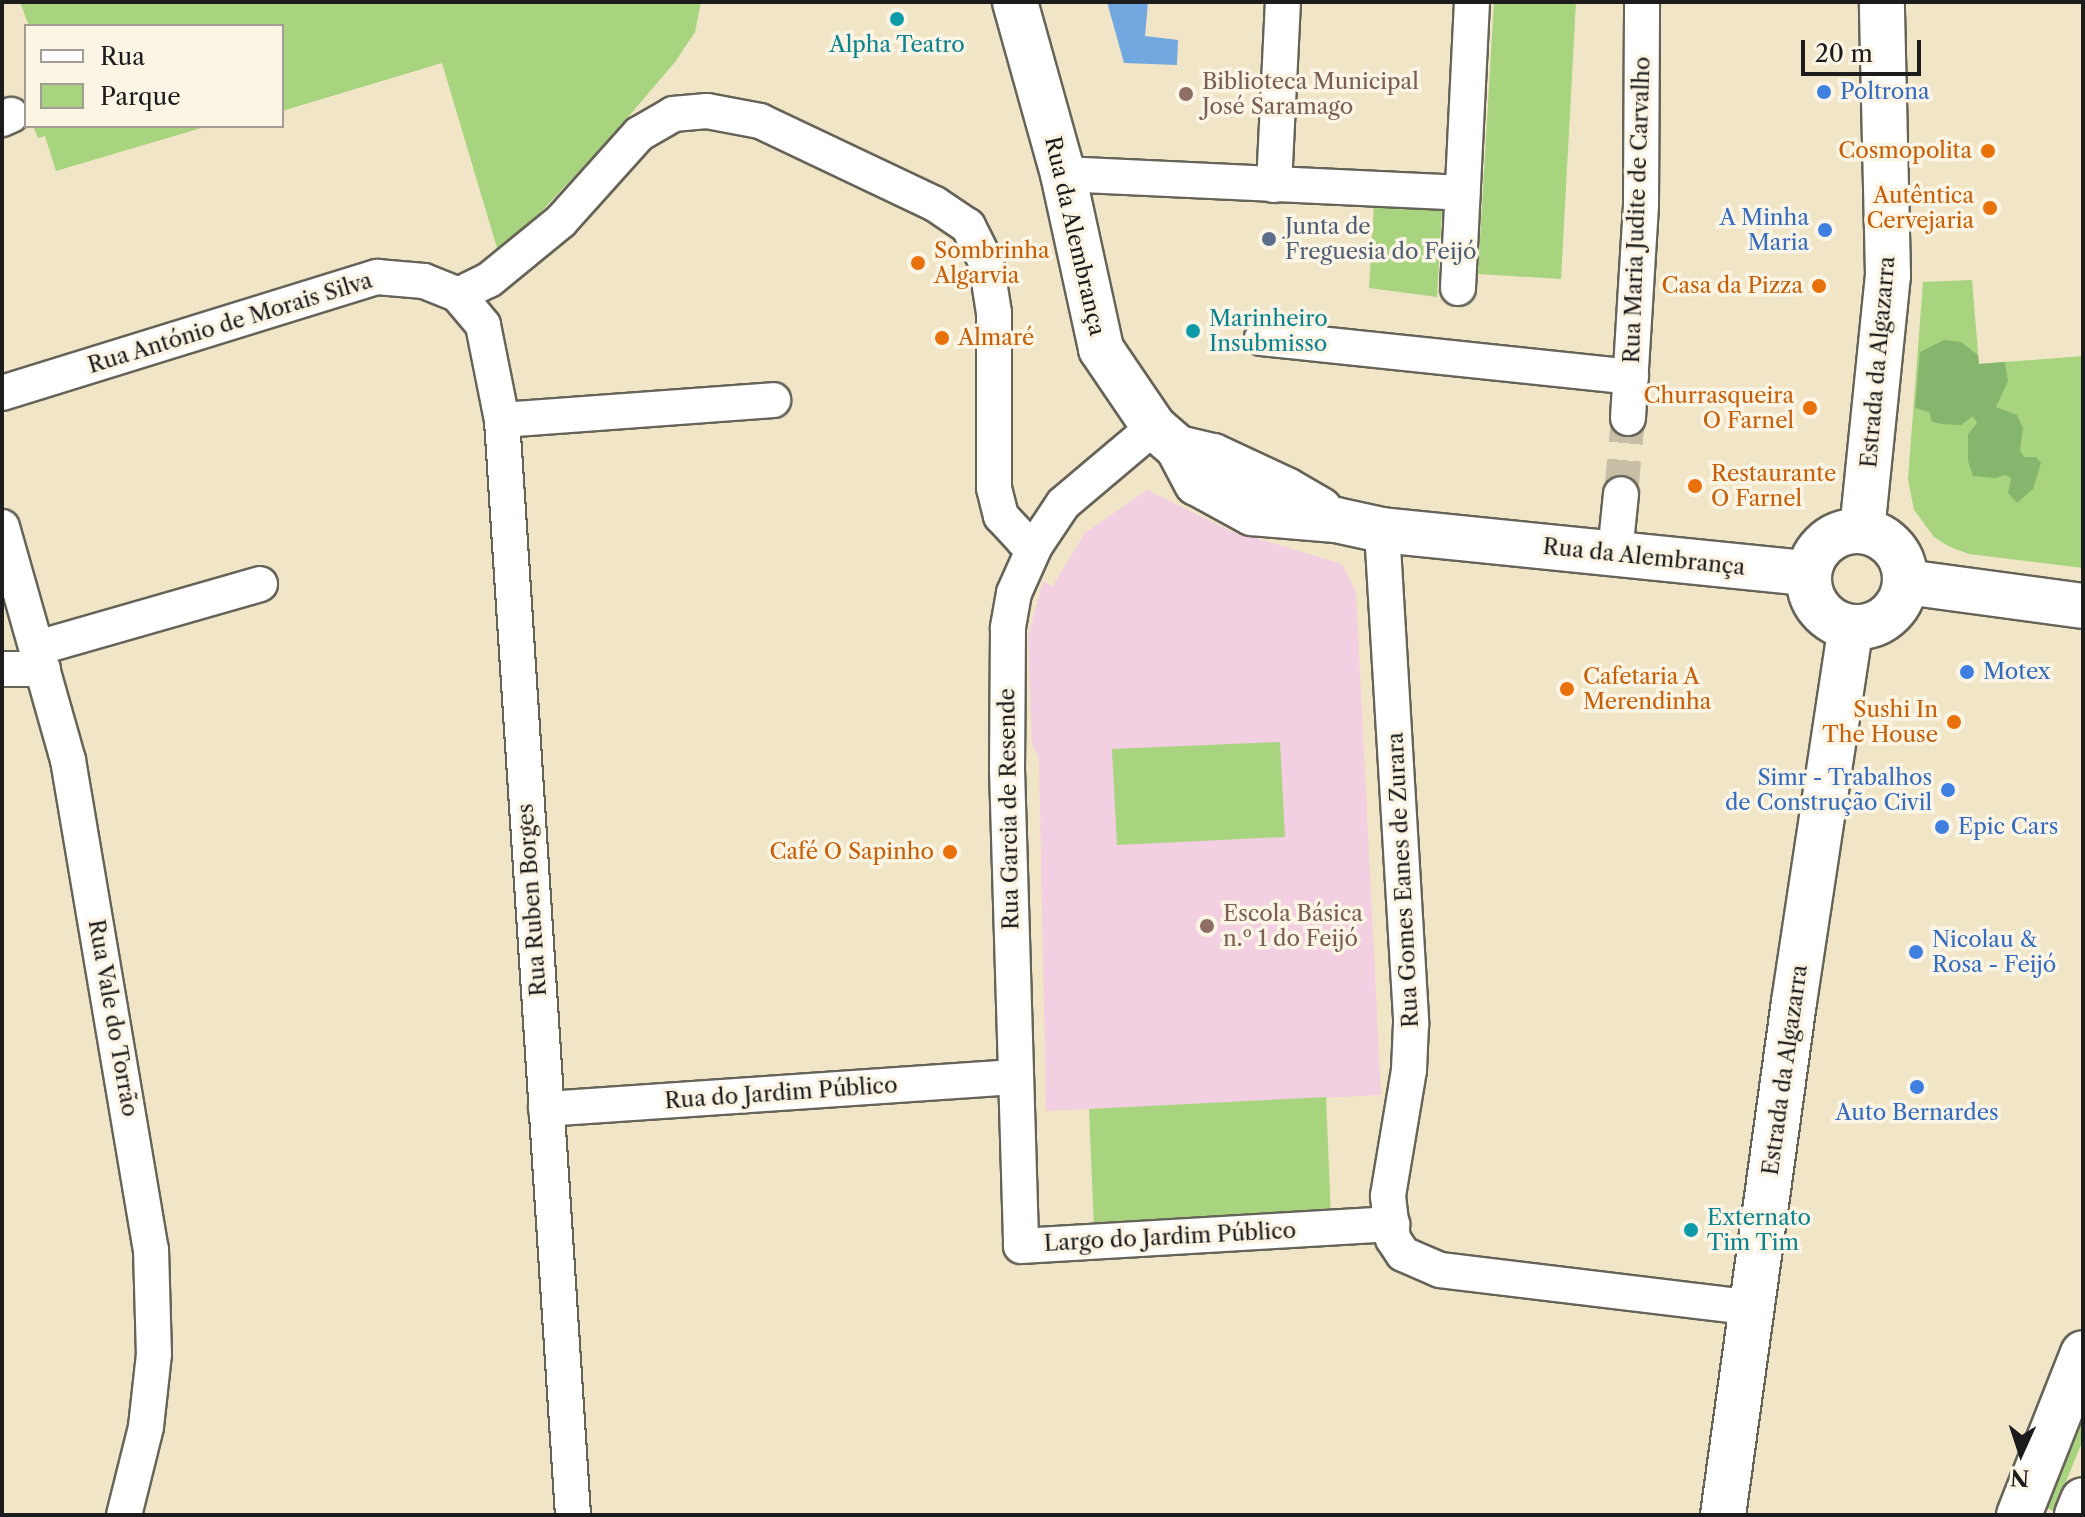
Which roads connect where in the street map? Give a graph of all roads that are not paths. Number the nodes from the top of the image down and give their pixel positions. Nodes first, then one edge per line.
1 (1015, 2) edge
2 (1283, 2) edge
3 (1472, 2) edge
4 (1642, 2) edge
5 (1882, 2) edge
6 (1063, 174) junction
7 (1274, 185) junction
8 (1463, 193) junction
9 (1458, 288) dead end
10 (458, 295) junction
11 (1262, 338) dead end
12 (1631, 377) junction
13 (2, 393) edge
14 (773, 400) dead end
15 (1628, 418) tunnel mouth
16 (502, 420) junction
17 (1166, 438) junction
18 (1621, 494) tunnel mouth
19 (2, 527) edge
20 (1382, 530) junction
21 (1862, 531) junction
22 (1035, 546) junction
23 (1615, 553) junction
24 (1809, 573) junction
25 (1906, 582) junction
26 (260, 584) dead end
27 (2083, 606) edge
28 (1851, 627) junction
29 (40, 659) junction
30 (2, 669) edge
31 (1016, 1077) junction
32 (546, 1109) junction
33 (1392, 1224) junction
34 (1752, 1308) junction
35 (2083, 1353) edge
36 (2083, 1500) edge
37 (124, 1515) edge
38 (573, 1515) edge
39 (1723, 1515) edge
40 (2019, 1515) edge
41 (2077, 1515) edge

1 - 6 main road, Rua da Alembrança
2 - 7 street
3 - 8 street
4 - 12 street, Rua Maria Judite de Carvalho
5 - 21 main road, Estrada da Algazarra
6 - 7 street
6 - 17 main road, Rua da Alembrança
7 - 8 street
8 - 9 street
10 - 13 street, Rua António de Morais Silva
10 - 16 street, Rua Ruben Borges
10 - 22 street
11 - 12 street
12 - 15 street, Rua Maria Judite de Carvalho
14 - 16 street
16 - 32 street, Rua Ruben Borges
17 - 20 main road, Rua da Alembrança
17 - 22 street, Rua Garcia de Resende
18 - 23 street
19 - 29 street, Rua Vale do Torrão
20 - 23 main road, Rua da Alembrança
20 - 33 street, Rua Gomes Eanes de Zurara
21 - 24 main road
21 - 25 main road
22 - 31 street, Rua Garcia de Resende
23 - 24 main road, Rua da Alembrança
24 - 28 main road
25 - 27 main road
25 - 28 main road
26 - 29 street
28 - 34 main road, Estrada da Algazarra
29 - 30 street
29 - 37 street, Rua Vale do Torrão
31 - 32 street, Rua do Jardim Público
31 - 33 street, Largo do Jardim Público
32 - 38 street, Rua Ruben Borges
33 - 34 street, Rua Gomes Eanes de Zurara
34 - 39 main road, Estrada da Algazarra
35 - 40 main road
36 - 41 main road

